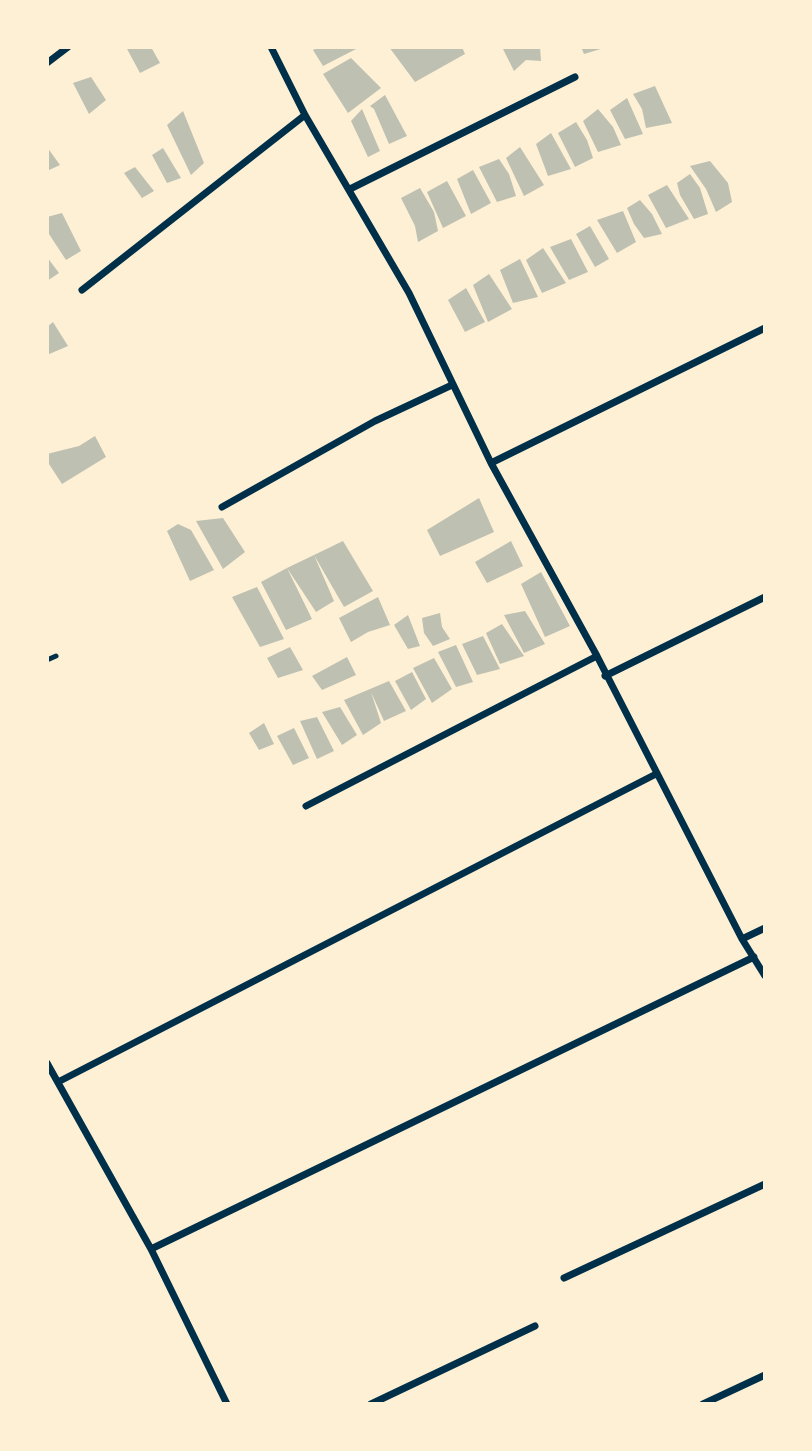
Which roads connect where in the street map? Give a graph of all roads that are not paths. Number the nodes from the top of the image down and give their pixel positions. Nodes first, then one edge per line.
1 (68, 47) edge
2 (271, 47) edge
3 (47, 63) edge
4 (575, 77) dead end
5 (305, 115) junction
6 (350, 189) junction
7 (82, 290) dead end
8 (765, 328) edge
9 (452, 385) junction
10 (491, 463) junction
11 (222, 507) dead end
12 (765, 597) edge
13 (56, 656) dead end
14 (597, 656) junction
15 (47, 660) edge
16 (605, 676) junction
17 (656, 774) junction
18 (306, 806) dead end
19 (765, 928) edge
20 (742, 939) junction
21 (754, 957) junction
22 (765, 976) edge
23 (47, 1063) edge
24 (58, 1082) junction
25 (765, 1184) edge
26 (151, 1249) junction
27 (564, 1278) dead end
28 (535, 1326) dead end
29 (765, 1376) edge
30 (227, 1404) edge
31 (371, 1404) edge
32 (703, 1404) edge

1 - 3 street
2 - 5 street
4 - 6 street
5 - 6 street
5 - 7 street
6 - 9 street
8 - 10 street
9 - 10 street
9 - 11 street
10 - 14 street
12 - 16 street
13 - 15 lane
14 - 16 street
14 - 18 street
16 - 17 street
17 - 20 street
17 - 24 street
19 - 20 street
20 - 21 street
21 - 22 street
21 - 26 street
23 - 24 street
24 - 26 street
25 - 27 street
26 - 30 street
28 - 31 street
29 - 32 street

